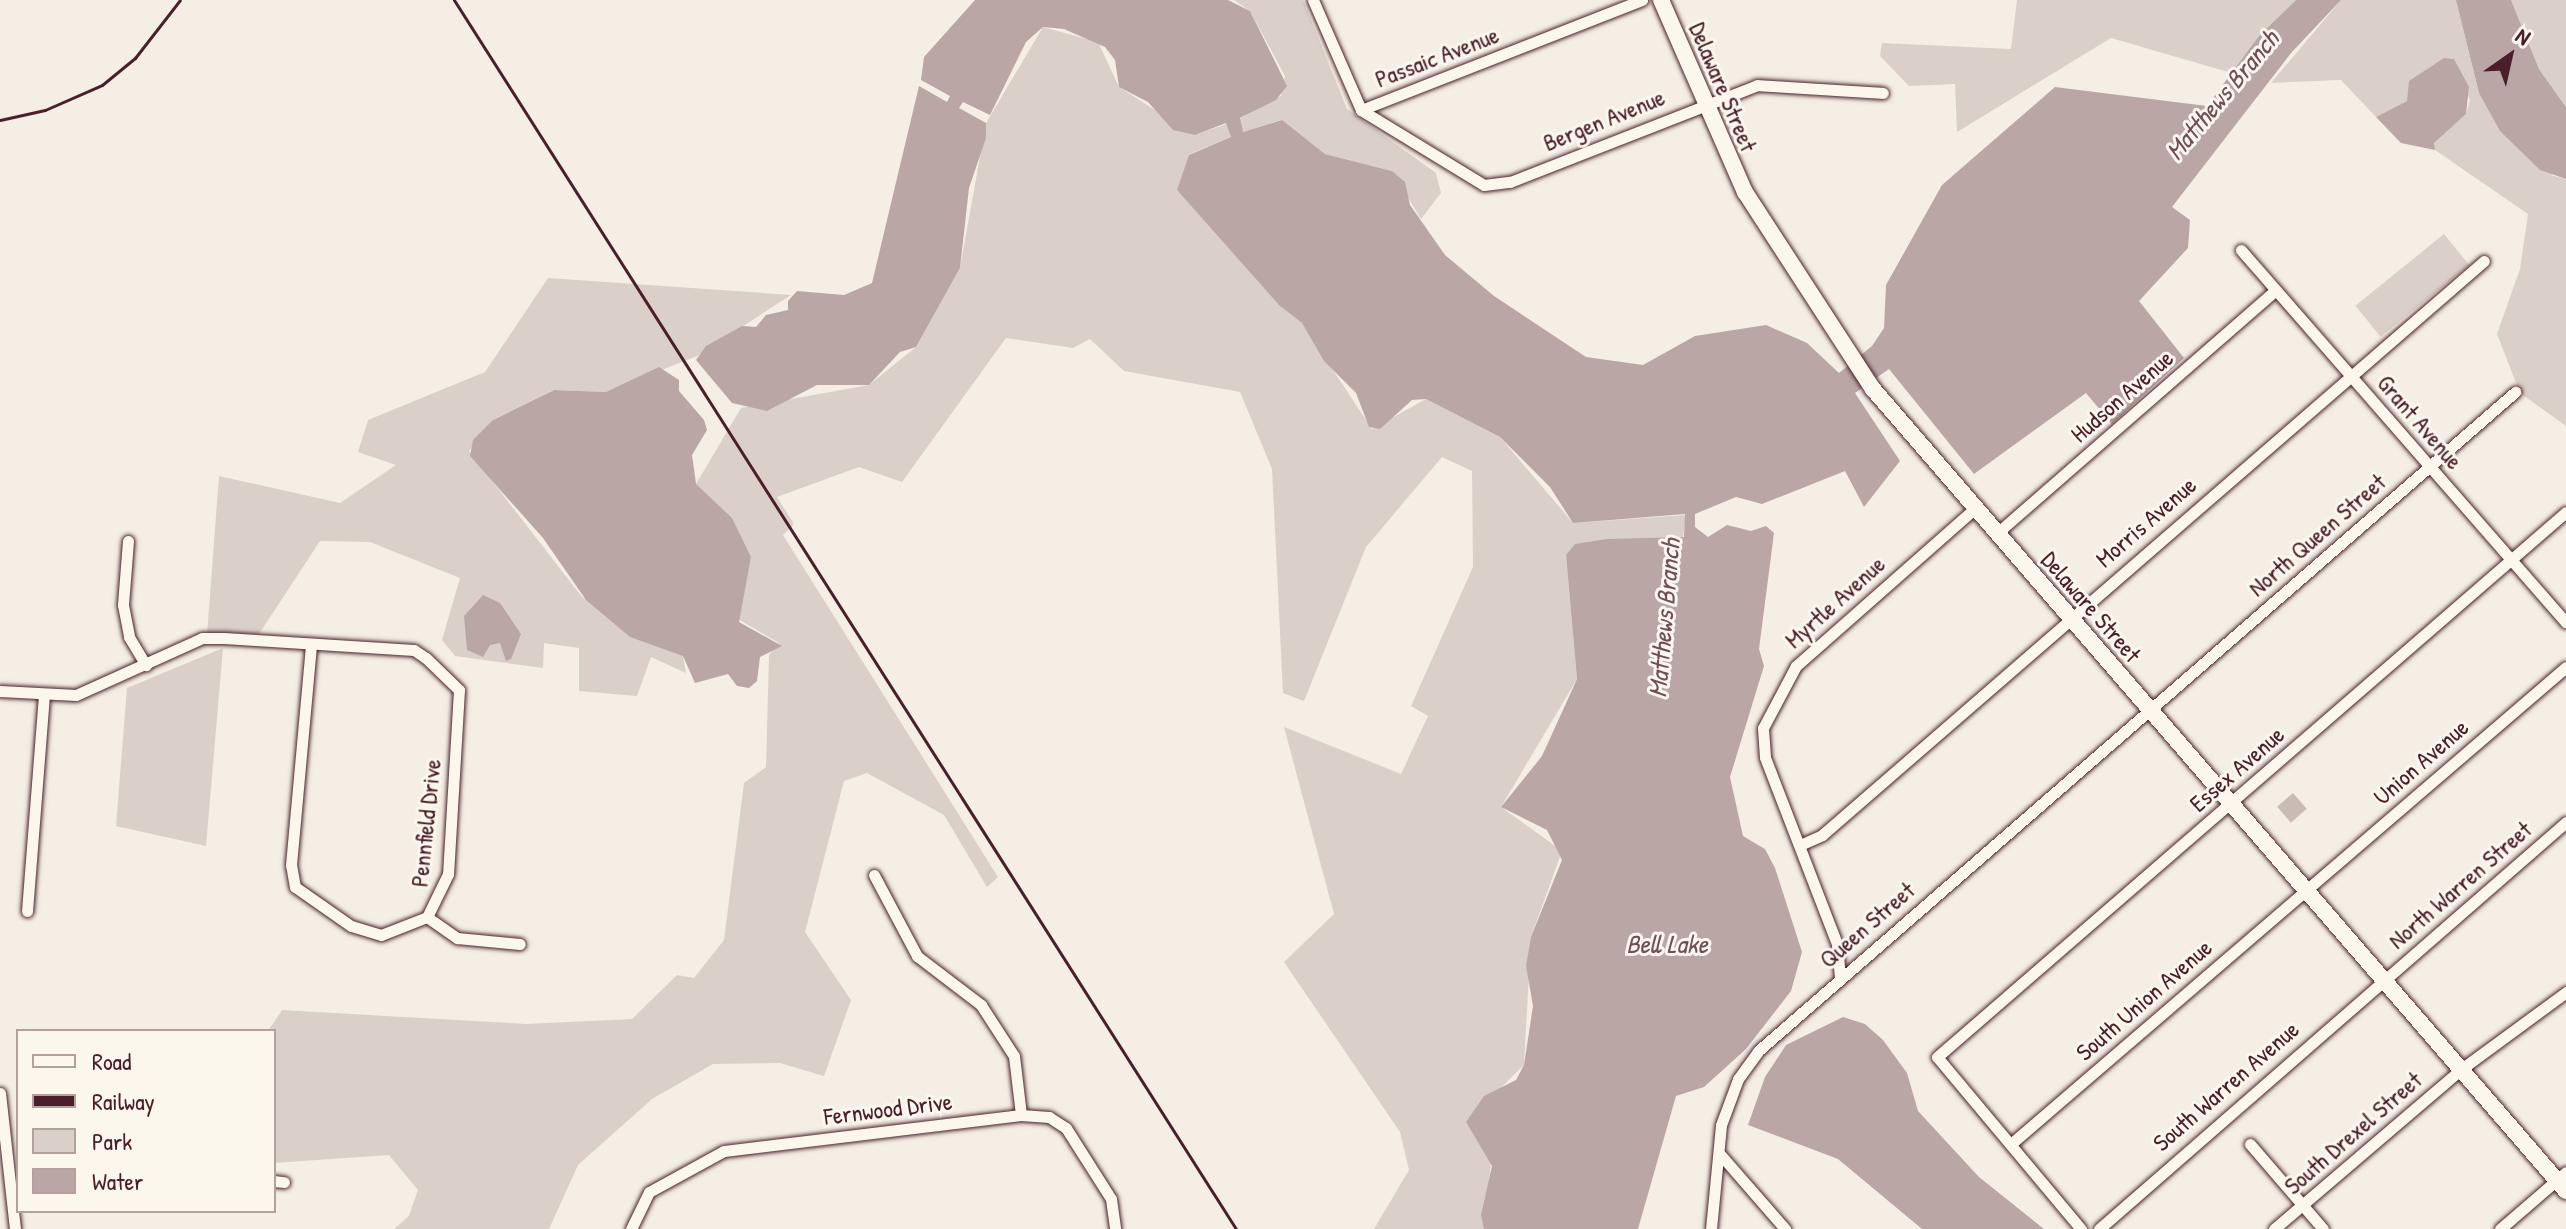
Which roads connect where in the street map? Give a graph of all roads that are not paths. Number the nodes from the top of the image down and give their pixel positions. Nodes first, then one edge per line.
1 (1313, 0) edge
2 (1642, 0) edge
3 (1661, 0) edge
4 (1883, 93) dead end
5 (1702, 104) junction
6 (1361, 110) junction
7 (2241, 250) dead end
8 (2484, 261) dead end
9 (2276, 290) junction
10 (2350, 374) junction
11 (2515, 392) dead end
12 (2429, 467) junction
13 (1974, 509) junction
14 (2566, 512) edge
15 (1996, 534) junction
16 (128, 541) dead end
17 (2511, 559) junction
18 (2068, 618) junction
19 (2566, 622) edge
20 (311, 644) junction
21 (146, 665) junction
22 (2566, 667) edge
23 (0, 691) edge
24 (44, 696) junction
25 (2148, 710) junction
26 (2230, 804) junction
27 (2566, 822) edge
28 (1800, 845) junction
29 (874, 875) dead end
30 (2305, 891) junction
31 (27, 911) dead end
32 (427, 917) junction
33 (520, 944) dead end
34 (1840, 978) junction
35 (2383, 981) junction
36 (2566, 992) edge
37 (2460, 1070) junction
38 (0, 1093) edge
39 (1021, 1115) junction
40 (2012, 1143) junction
41 (2250, 1144) dead end
42 (1719, 1153) junction
43 (2563, 1181) edge
44 (9, 1183) edge
45 (2302, 1205) junction
46 (2100, 1228) edge
47 (15, 1229) edge
48 (631, 1229) edge
49 (1115, 1229) edge
50 (1711, 1229) edge
51 (1785, 1229) edge
52 (2081, 1229) edge
53 (2274, 1229) edge
54 (2323, 1229) edge
55 (2500, 1229) edge

1 - 6 street, Passaic Avenue
2 - 6 street, Passaic Avenue
3 - 5 main road, Delaware Street
4 - 5 street, Bergen Avenue
5 - 6 street, Bergen Avenue
5 - 13 main road, Delaware Street
7 - 9 street, Grant Avenue
8 - 10 street, Morris Avenue
9 - 10 street, Grant Avenue
9 - 15 street, Hudson Avenue
10 - 12 street, Grant Avenue
10 - 18 street, Morris Avenue
11 - 12 street, North Queen Street
12 - 17 street, Grant Avenue
12 - 25 street, North Queen Street
13 - 15 main road, Delaware Street
13 - 28 street, Myrtle Avenue
14 - 17 street, Essex Avenue
15 - 18 main road, Delaware Street
16 - 21 street
17 - 19 street, Grant Avenue
17 - 26 street, Essex Avenue
18 - 25 main road, Delaware Street
18 - 28 street, Morris Avenue
20 - 21 street, Pennfield Drive
20 - 32 street, Pennfield Drive
20 - 32 street, Pennfield Drive
21 - 24 street, Pennfield Drive
22 - 30 street, Union Avenue
23 - 24 street, Pennfield Drive
24 - 31 street
25 - 26 main road, Delaware Street
25 - 34 street, Queen Street
26 - 30 main road, Delaware Street
26 - 40 street, Essex Avenue
27 - 35 street, North Warren Street
28 - 34 street, Myrtle Avenue
29 - 39 street
30 - 35 main road, Delaware Street
30 - 40 street, South Union Avenue
32 - 33 street
34 - 42 street, Queen Street
35 - 37 main road, Delaware Street
35 - 46 street, South Warren Avenue
36 - 37 street, South Drexel Street
37 - 43 main road, Delaware Street
37 - 45 street, South Drexel Street
38 - 44 street
39 - 48 street, Fernwood Drive
39 - 49 street, Fernwood Drive
40 - 52 street
41 - 45 street
42 - 50 street, Queen Street
42 - 51 street
43 - 55 street
44 - 47 street
45 - 53 street, South Drexel Street
45 - 54 street

